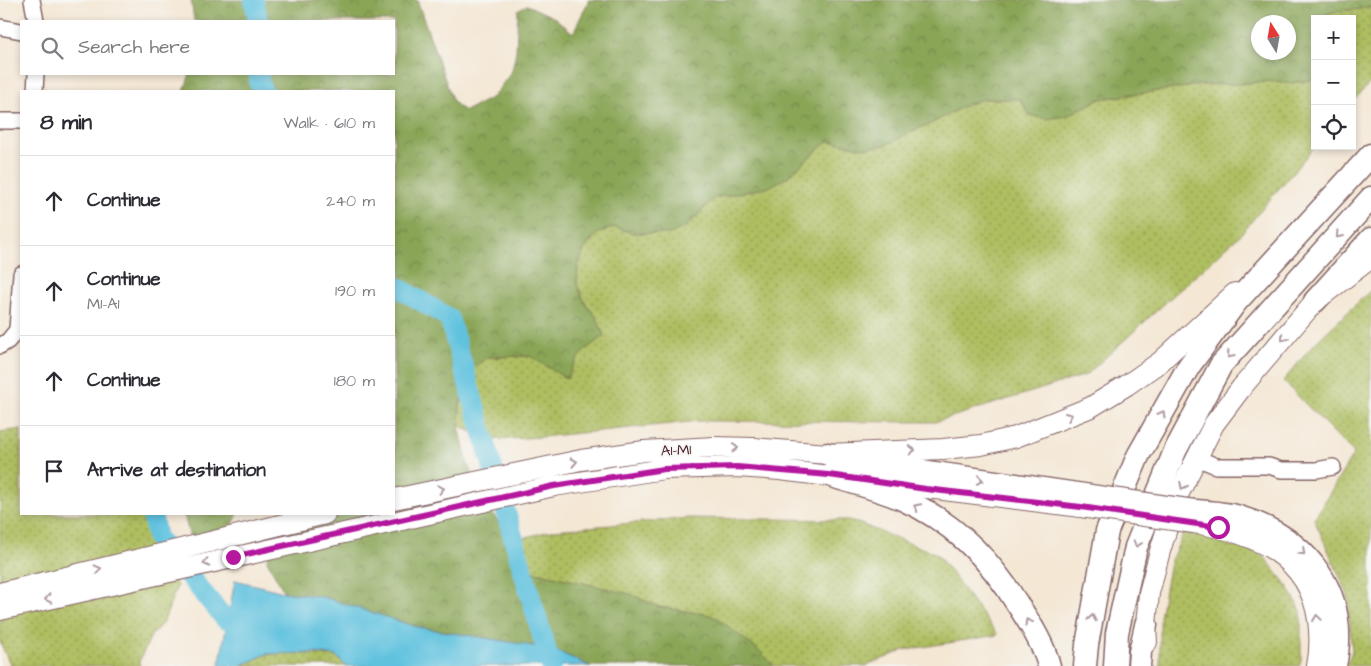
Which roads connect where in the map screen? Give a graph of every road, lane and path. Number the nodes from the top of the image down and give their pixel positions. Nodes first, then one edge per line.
1 (32, 0) edge
2 (36, 20) edge
3 (0, 27) edge
4 (20, 31) edge
5 (36, 75) edge
6 (36, 90) edge
7 (20, 121) edge
8 (0, 122) edge
9 (1371, 145) edge
10 (1371, 155) edge
11 (1371, 198) edge
12 (1371, 239) edge
13 (1283, 250) junction
14 (1371, 258) edge
15 (1244, 284) junction
16 (20, 288) edge
17 (1315, 301) junction
18 (4, 344) edge
19 (1197, 458) junction
20 (829, 464) junction
21 (1333, 467) dead end
22 (526, 481) junction
23 (395, 499) edge
24 (395, 513) edge
25 (321, 515) edge
26 (387, 515) edge
27 (1194, 517) junction
28 (0, 593) edge
29 (0, 610) edge
30 (1146, 625) junction
31 (1049, 666) edge
32 (1085, 666) edge
33 (1115, 666) edge
34 (1139, 666) edge
35 (1149, 666) edge
36 (1317, 666) edge
37 (1335, 666) edge

1 - 2 street
3 - 4 street
5 - 6 street
7 - 8 street
9 - 15 main road, A1-M1
10 - 13 highway
11 -> 33 highway
12 - 17 highway
13 - 15 highway
32 -> 13 highway
14 - 17 main road
20 -> 15 main road, A1-M1
16 - 18 street
17 -> 19 main road
19 - 21 street
19 -> 30 main road
20 - 22 main road, A1-M1
20 - 27 highway, bridge
31 -> 20 highway
23 -> 22 main road
22 -> 24 main road
28 -> 25 main road
26 -> 29 main road
36 -> 27 main road
27 -> 37 highway
30 - 34 highway
30 - 35 main road

